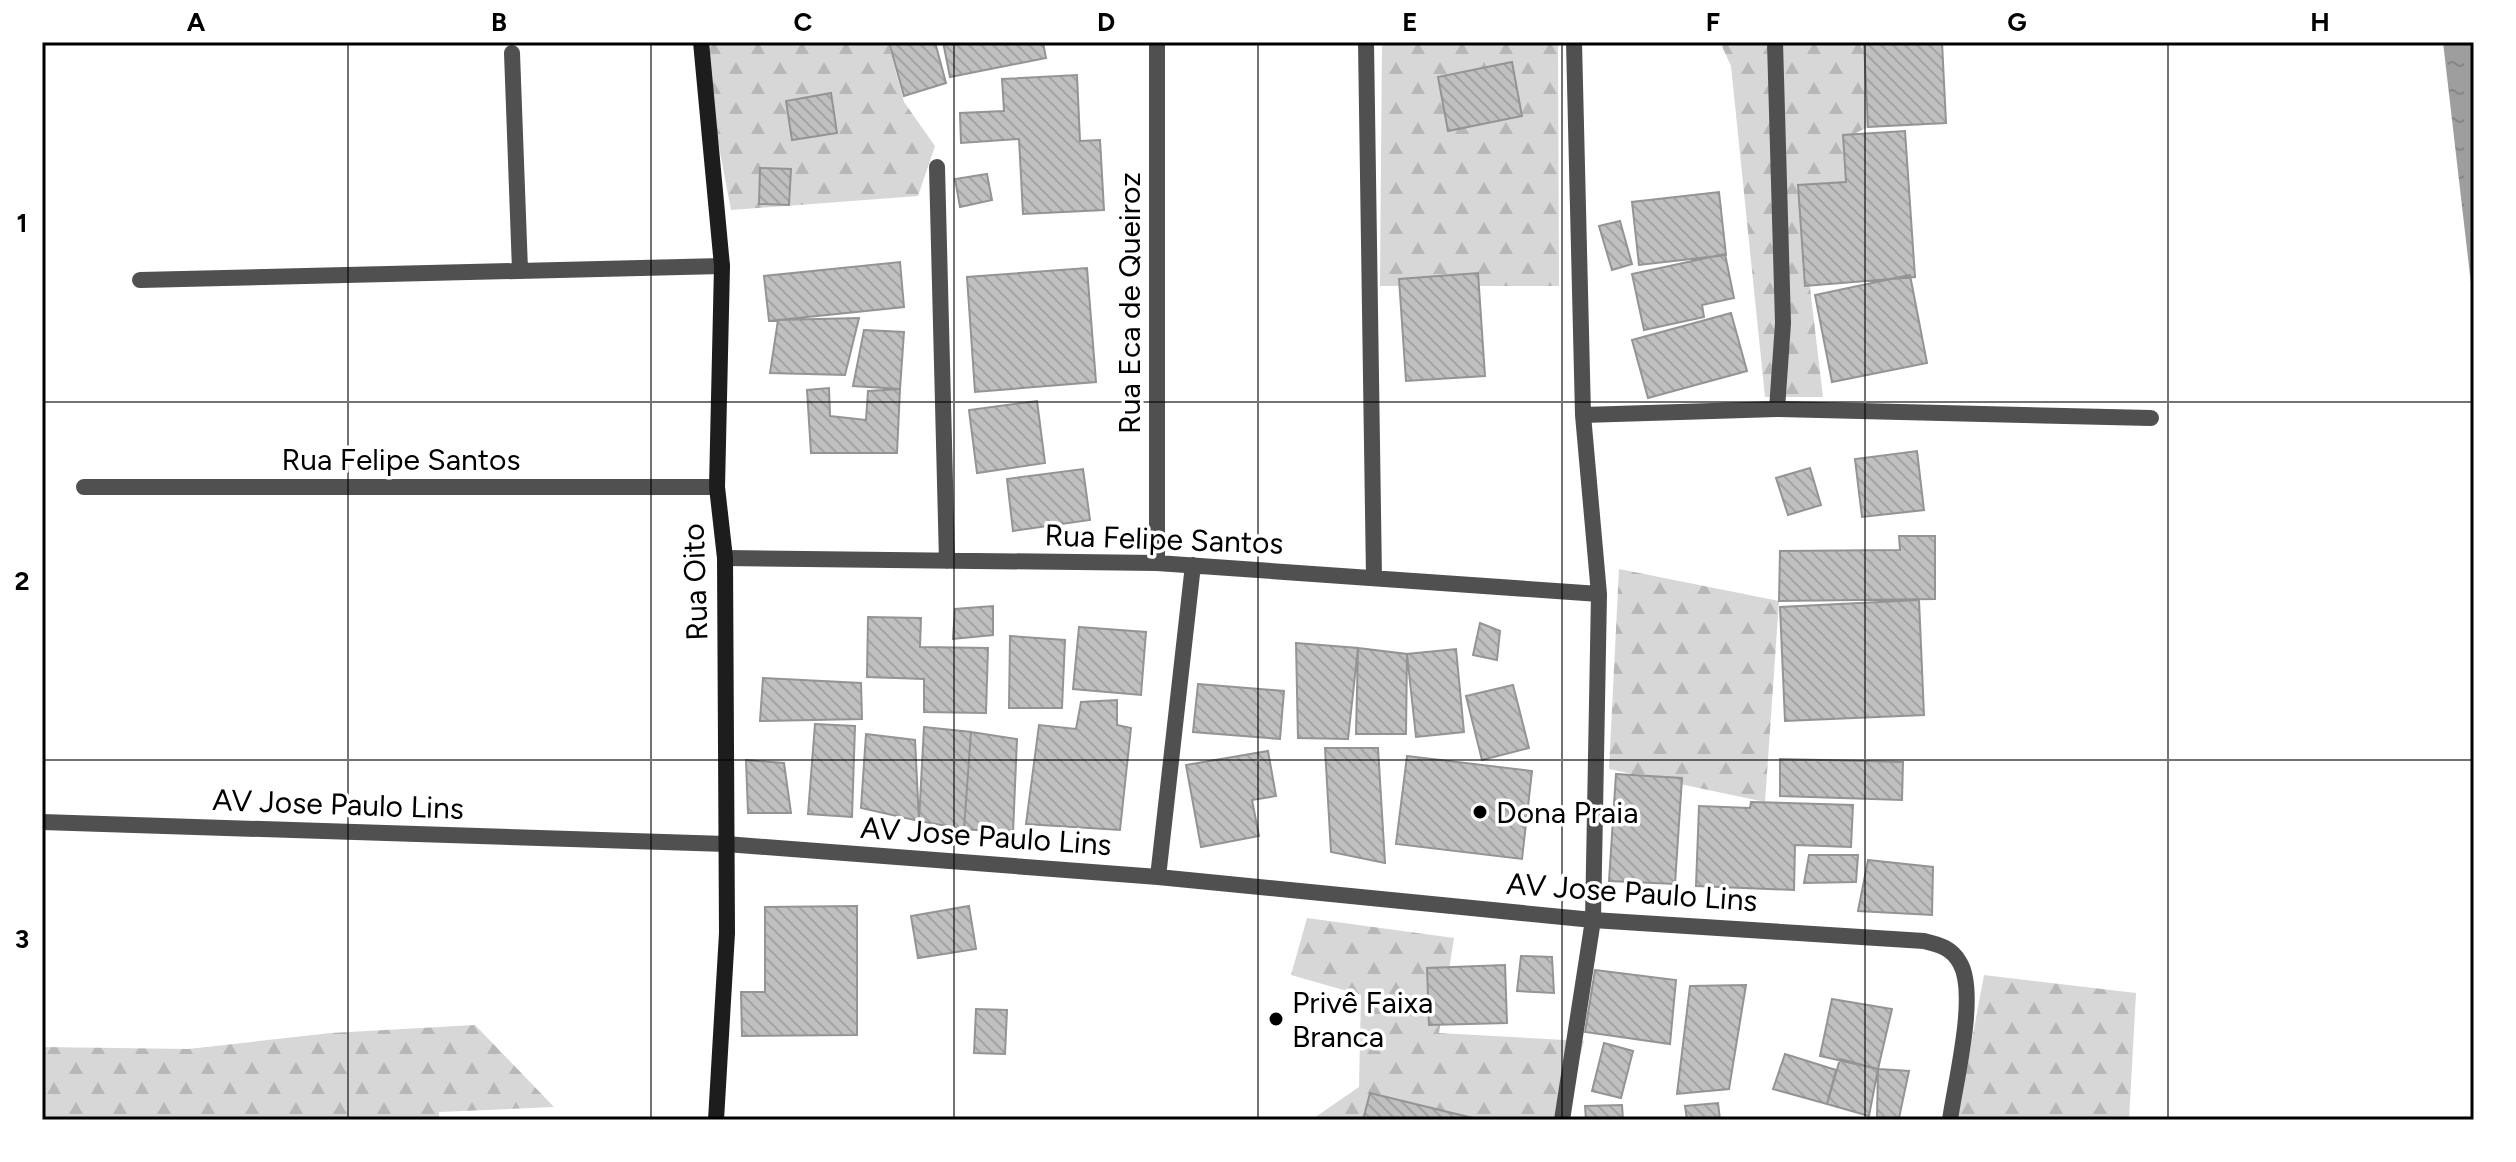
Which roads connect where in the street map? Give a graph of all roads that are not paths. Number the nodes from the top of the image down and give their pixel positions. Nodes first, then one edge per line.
1 (701, 42) edge
2 (1157, 42) edge
3 (1366, 42) edge
4 (1574, 42) edge
5 (1775, 42) edge
6 (512, 53) dead end
7 (937, 167) dead end
8 (722, 266) junction
9 (520, 270) junction
10 (140, 280) dead end
11 (1777, 409) junction
12 (1583, 415) junction
13 (2151, 418) dead end
14 (84, 487) dead end
15 (717, 487) junction
16 (725, 558) junction
17 (947, 561) junction
18 (1157, 563) junction
19 (1193, 565) junction
20 (1374, 578) junction
21 (1599, 594) junction
22 (42, 822) edge
23 (726, 844) junction
24 (1158, 877) junction
25 (1593, 920) junction
26 (716, 1120) edge
27 (1562, 1120) edge
28 (1950, 1120) edge

1 - 8 main road, Rua Oito
2 - 18 street, Rua Eca de Queiroz
3 - 20 street
4 - 12 street
5 - 11 street
6 - 9 street
7 - 17 street
8 - 9 street
8 - 15 main road, Rua Oito
9 - 10 street
11 - 12 street
11 - 13 street
12 - 21 street
14 - 15 street, Rua Felipe Santos
15 - 16 main road, Rua Oito
16 - 17 street, Rua Felipe Santos
16 - 23 main road, Rua Oito
17 - 18 street, Rua Felipe Santos
18 - 19 street, Rua Felipe Santos
19 - 20 street, Rua Felipe Santos
19 - 24 street
20 - 21 street, Rua Felipe Santos
21 - 25 street
22 - 23 street, AV Jose Paulo Lins
23 - 24 street, AV Jose Paulo Lins
23 - 26 main road, Rua Oito
24 - 25 street, AV Jose Paulo Lins
25 - 27 street
25 - 28 street, AV Jose Paulo Lins

